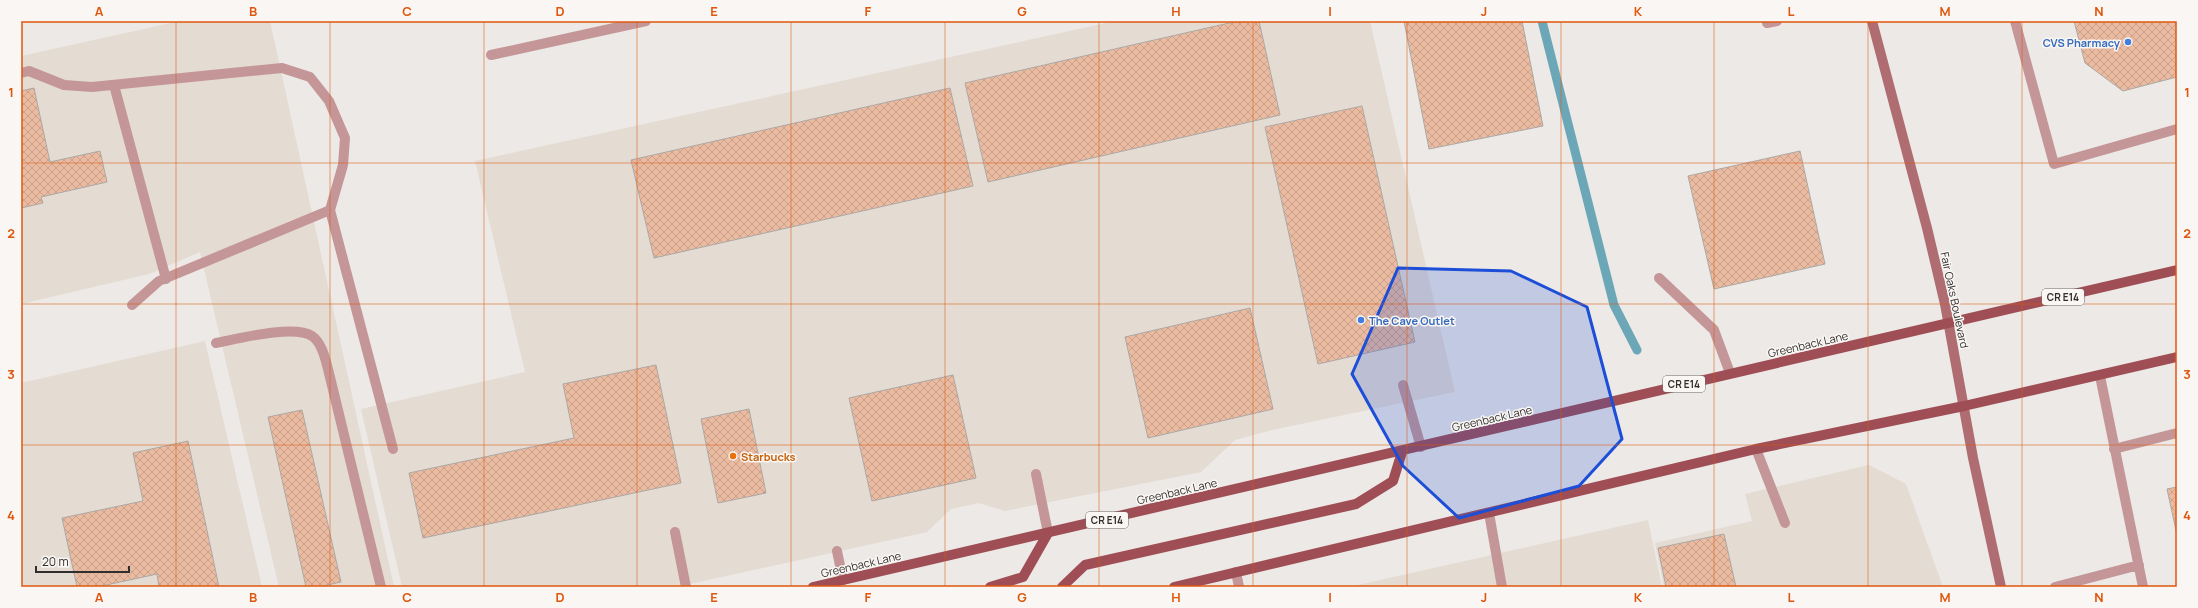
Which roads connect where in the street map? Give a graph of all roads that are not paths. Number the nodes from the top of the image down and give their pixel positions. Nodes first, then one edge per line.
1 (646, 21) edge
2 (1872, 21) edge
3 (2015, 21) edge
4 (491, 55) dead end
5 (21, 73) edge
6 (114, 85) junction
7 (2177, 129) edge
8 (330, 210) junction
9 (2177, 270) edge
10 (1659, 278) dead end
11 (166, 279) junction
12 (132, 305) dead end
13 (1948, 324) junction
14 (216, 343) dead end
15 (2177, 357) edge
16 (1730, 373) junction
17 (2100, 376) junction
18 (1403, 385) dead end
19 (1964, 406) junction
20 (2177, 433) edge
21 (1421, 447) junction
22 (393, 449) dead end
23 (1756, 449) junction
24 (2114, 449) junction
25 (1402, 452) junction
26 (1036, 474) dead end
27 (1489, 513) junction
28 (1785, 523) dead end
29 (674, 532) dead end
30 (1048, 533) junction
31 (837, 551) dead end
32 (2139, 566) junction
33 (1236, 572) junction
34 (843, 580) junction
35 (381, 587) edge
36 (686, 587) edge
37 (813, 587) edge
38 (990, 587) edge
39 (1062, 587) edge
40 (1174, 587) edge
41 (1239, 587) edge
42 (1502, 587) edge
43 (2001, 587) edge
44 (2055, 587) edge
45 (2143, 587) edge

1 - 4 street
2 - 13 main road, Fair Oaks Boulevard
3 - 7 street
5 - 6 street
6 - 8 street
6 - 11 street
8 - 11 street
8 - 22 street
9 - 13 main road, Greenback Lane / CR E14
10 - 16 street
11 - 12 street
13 - 16 main road, Greenback Lane / CR E14
13 - 19 main road, Fair Oaks Boulevard
14 - 35 street
15 - 17 main road
16 - 21 main road, Greenback Lane / CR E14
17 - 19 main road
17 - 24 street
18 - 21 street
19 - 23 main road
19 - 43 main road, Fair Oaks Boulevard
20 - 24 street
21 - 25 main road, Greenback Lane / CR E14
23 - 27 main road
23 - 28 street
24 - 32 street
25 - 30 main road, Greenback Lane / CR E14
25 - 39 main road
26 - 30 street
27 - 33 main road
27 - 42 street
29 - 36 street
30 - 34 main road, Greenback Lane / CR E14
30 - 38 main road
31 - 34 street
32 - 44 street
32 - 45 street
33 - 40 main road
33 - 41 street
34 - 37 main road, Greenback Lane / CR E14

